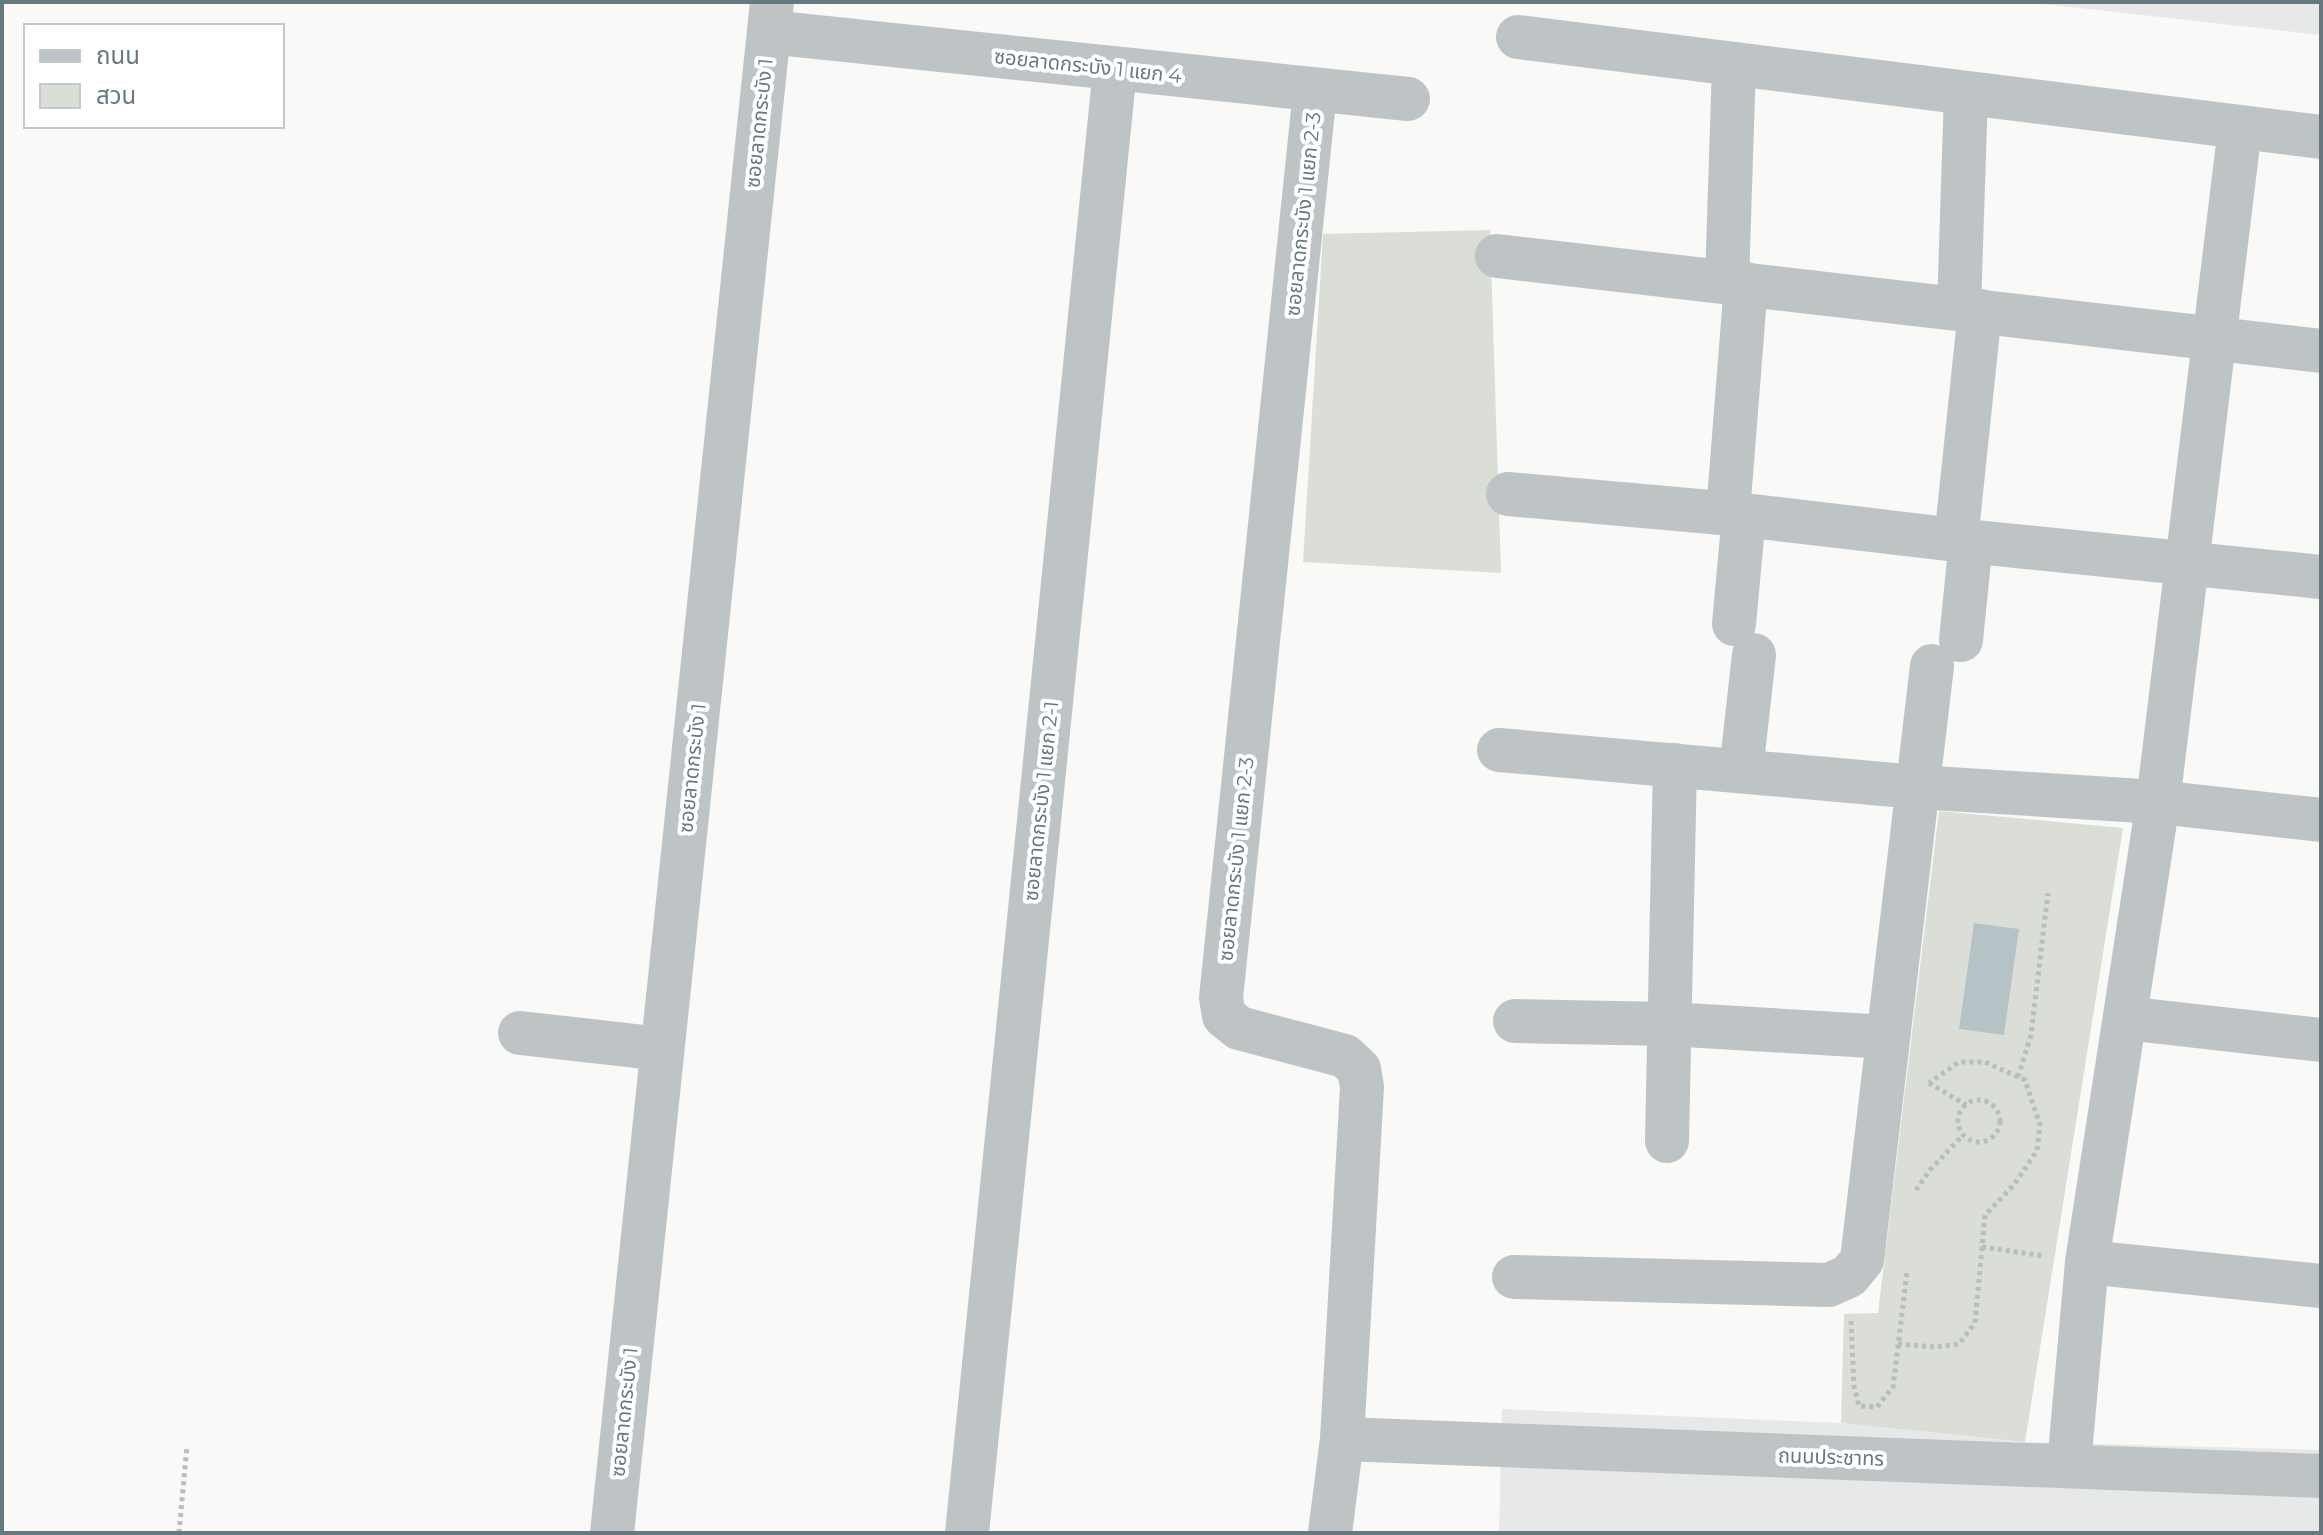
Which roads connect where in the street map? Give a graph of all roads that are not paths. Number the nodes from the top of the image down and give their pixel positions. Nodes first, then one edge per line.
1 (770, 17) edge
2 (1518, 37) dead end
3 (1734, 64) junction
4 (1115, 69) junction
5 (1315, 91) junction
6 (1966, 93) junction
7 (1408, 99) dead end
8 (2240, 128) junction
9 (2321, 137) edge
10 (1497, 256) dead end
11 (1737, 283) junction
12 (1969, 310) junction
13 (2214, 337) junction
14 (2321, 351) edge
15 (1508, 494) dead end
16 (1736, 514) junction
17 (1963, 541) junction
18 (2186, 563) junction
19 (2321, 577) edge
20 (1499, 750) dead end
21 (1675, 765) junction
22 (1741, 771) junction
23 (1917, 787) junction
24 (2158, 802) junction
25 (2321, 820) edge
26 (2125, 1018) junction
27 (1515, 1021) dead end
28 (1669, 1024) junction
29 (520, 1033) dead end
30 (1887, 1037) junction
31 (2321, 1040) edge
32 (662, 1049) junction
33 (1667, 1141) dead end
34 (2087, 1262) junction
35 (1514, 1277) dead end
36 (2321, 1286) edge
37 (1342, 1439) junction
38 (2069, 1465) junction
39 (2321, 1476) edge
40 (612, 1533) edge
41 (967, 1533) edge
42 (1330, 1533) edge

1 - 4 street, ซอยลาดกระบัง 1 แยก 4
1 - 32 street, ซอยลาดกระบัง 1
2 - 3 street
3 - 6 street
3 - 11 street
4 - 5 street, ซอยลาดกระบัง 1 แยก 4
4 - 41 street, ซอยลาดกระบัง 1 แยก 2-1
5 - 7 street, ซอยลาดกระบัง 1 แยก 4
5 - 37 street, ซอยลาดกระบัง 1 แยก 2-3
6 - 8 street
6 - 12 street
8 - 9 street
8 - 13 street
10 - 11 street
11 - 12 street
11 - 16 street
12 - 13 street
12 - 17 street
13 - 14 street
13 - 18 street
15 - 16 street
16 - 17 street
16 - 22 street
17 - 18 street
17 - 23 street
18 - 19 street
18 - 24 street
20 - 21 street
21 - 22 street
21 - 28 street
22 - 23 street
23 - 24 street
23 - 30 street
24 - 25 street
24 - 26 street
26 - 31 street
26 - 34 street
27 - 28 street
28 - 30 street
28 - 33 street
29 - 32 street
30 - 35 street
32 - 40 street, ซอยลาดกระบัง 1
34 - 36 street
34 - 38 street
37 - 38 street, ถนนประชาทร
37 - 42 street, ซอยลาดกระบัง 1 แยก 2-3
38 - 39 street, ถนนประชาทร

